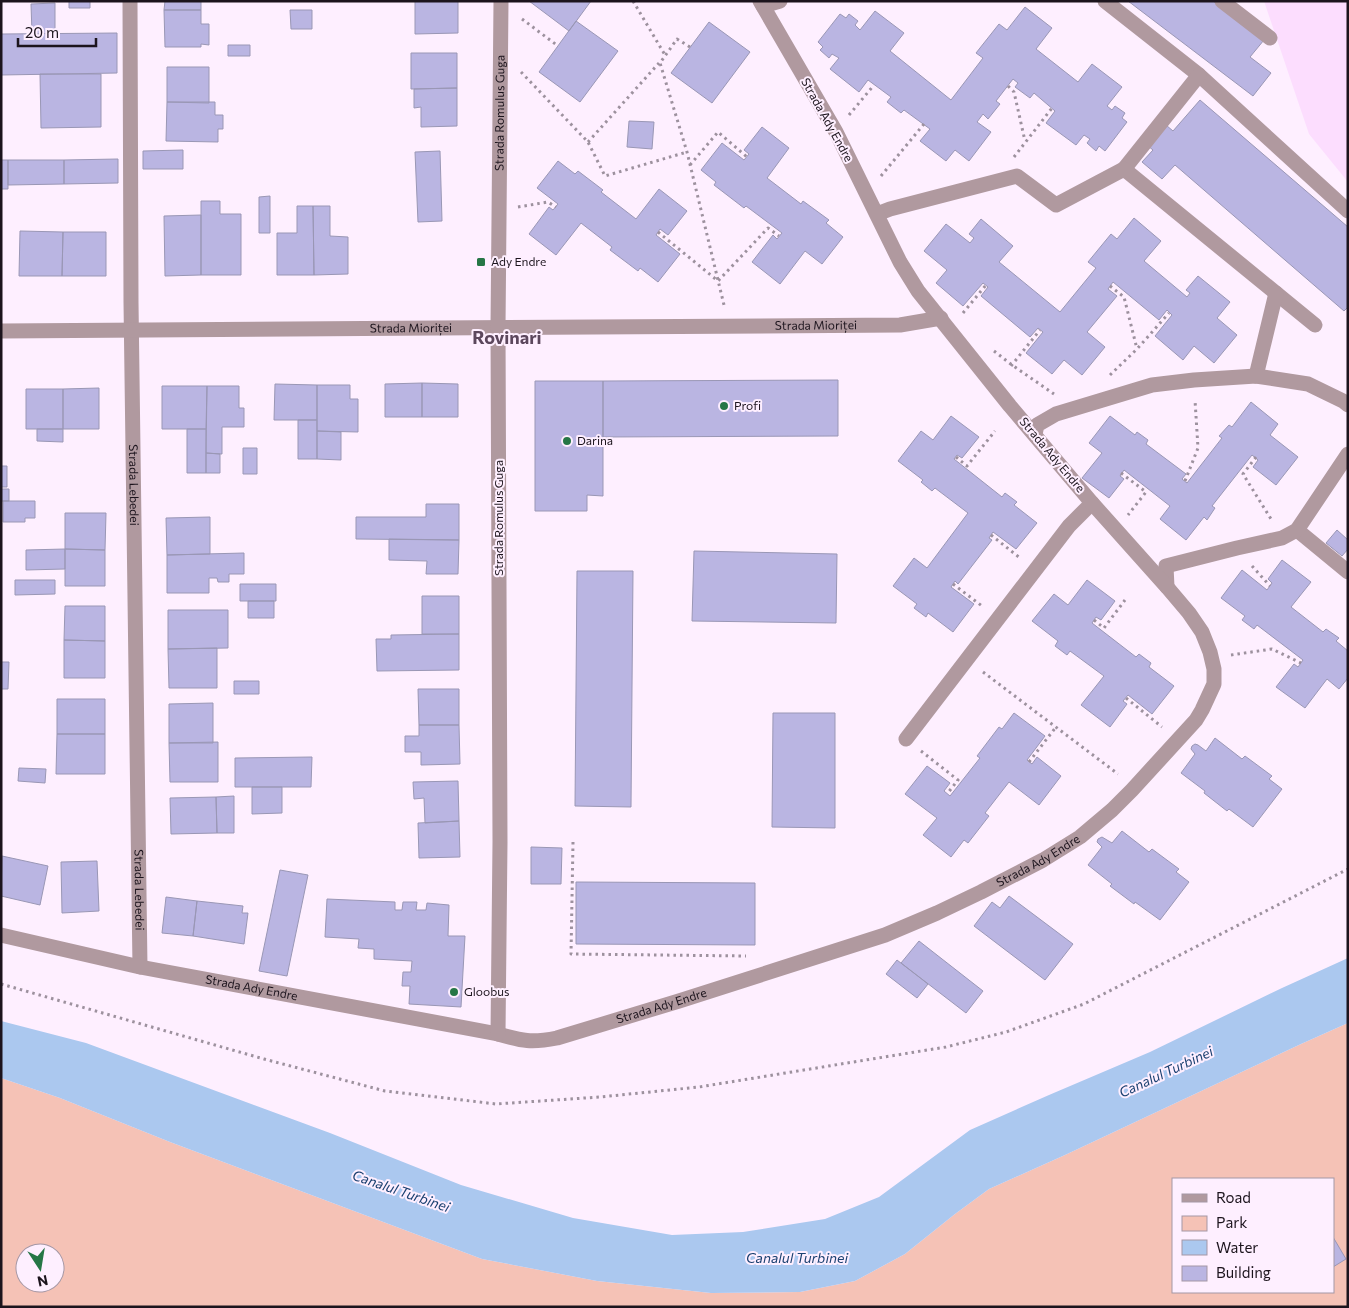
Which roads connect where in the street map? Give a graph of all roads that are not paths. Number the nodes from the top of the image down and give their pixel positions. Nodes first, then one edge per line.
1 (130, 1) edge
2 (501, 1) edge
3 (780, 1) edge
4 (1105, 1) edge
5 (1223, 2) edge
6 (761, 4) edge
7 (1270, 38) dead end
8 (1199, 75) junction
9 (1124, 169) junction
10 (1348, 211) edge
11 (877, 214) junction
12 (1276, 293) junction
13 (941, 318) junction
14 (1315, 325) dead end
15 (498, 328) junction
16 (1, 331) edge
17 (131, 331) junction
18 (1256, 376) junction
19 (1348, 405) edge
20 (1034, 434) junction
21 (1348, 454) edge
22 (1092, 503) junction
23 (1297, 530) junction
24 (1348, 572) edge
25 (1167, 587) junction
26 (906, 739) road end
27 (1, 935) edge
28 (140, 967) junction
29 (498, 1034) junction

1 - 17 street, Strada Lebedei
2 - 15 street, Strada Romulus Guga
3 - 6 street
4 - 8 street
5 - 7 street
6 - 11 street, Strada Ady Endre
8 - 9 street
8 - 10 street
9 - 11 street
9 - 12 street
11 - 13 street, Strada Ady Endre
12 - 14 street
12 - 18 street
13 - 15 street, Strada Mioriței
13 - 20 street, Strada Ady Endre
15 - 17 street, Strada Mioriței
15 - 29 street, Strada Romulus Guga
16 - 17 street, Strada Mioriței
17 - 28 street, Strada Lebedei
18 - 19 street
18 - 20 street
20 - 22 street, Strada Ady Endre
21 - 23 street
22 - 25 street, Strada Ady Endre
22 - 26 street
23 - 24 street
23 - 25 street
25 - 29 street, Strada Ady Endre
27 - 28 street, Strada Ady Endre
28 - 29 street, Strada Ady Endre

